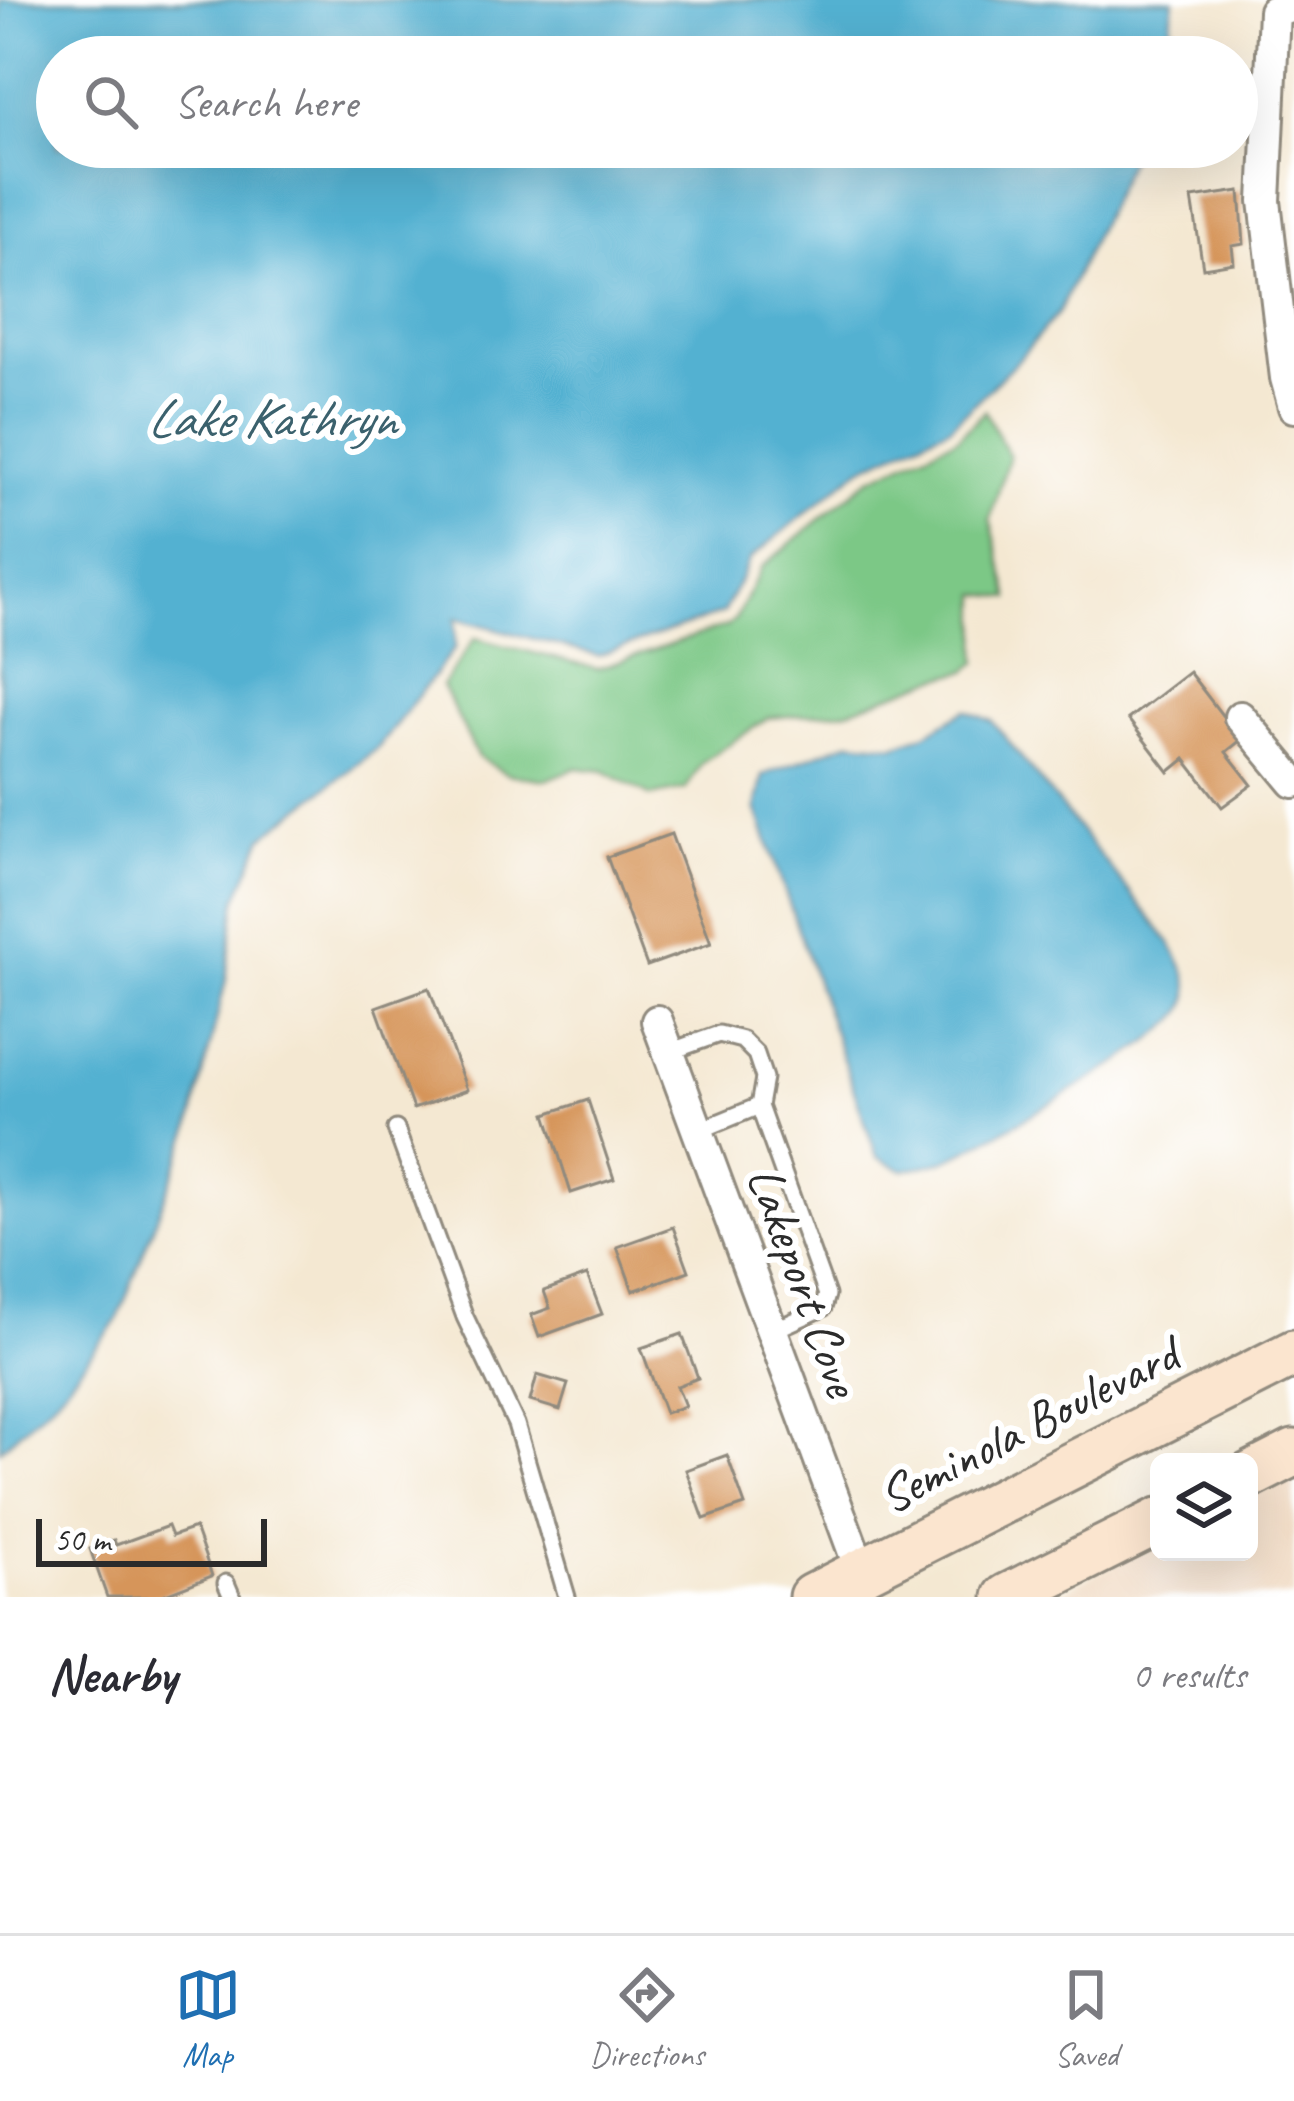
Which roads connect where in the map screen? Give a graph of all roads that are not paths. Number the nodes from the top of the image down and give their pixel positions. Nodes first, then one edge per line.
1 (1284, 8) edge
2 (1280, 197) edge
3 (1291, 387) edge
4 (1240, 717) dead end
5 (1294, 782) edge
6 (657, 1021) dead end
7 (669, 1052) junction
8 (759, 1106) junction
9 (396, 1129) dead end
10 (698, 1130) junction
11 (772, 1331) junction
12 (1294, 1353) edge
13 (1294, 1453) edge
14 (1258, 1471) edge
15 (1150, 1525) edge
16 (856, 1585) edge
17 (567, 1597) edge
18 (812, 1597) edge
19 (1006, 1597) edge

1 - 2 street
2 - 3 street
4 - 5 street
6 - 7 street, Lakeport Cove
7 - 8 lane
7 - 10 street, Lakeport Cove
8 - 10 lane
8 - 11 lane
9 - 17 lane
10 - 11 street, Lakeport Cove
11 - 16 street, Lakeport Cove
12 - 16 main road, Seminola Boulevard
13 - 14 main road
15 - 19 main road
16 - 18 main road, Seminola Boulevard

